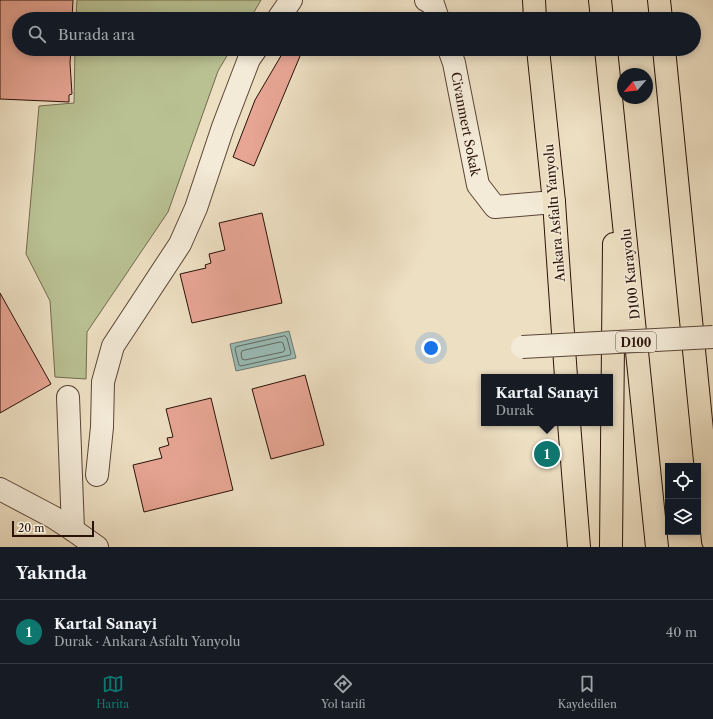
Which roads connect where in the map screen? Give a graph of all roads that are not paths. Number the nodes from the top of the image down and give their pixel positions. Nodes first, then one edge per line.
1 (291, 0) edge
2 (426, 0) edge
3 (534, 0) edge
4 (600, 0) edge
5 (659, 0) edge
6 (283, 12) edge
7 (435, 12) edge
8 (535, 12) edge
9 (601, 12) edge
10 (660, 12) edge
11 (251, 56) edge
12 (452, 56) edge
13 (539, 56) edge
14 (607, 56) edge
15 (665, 56) edge
16 (616, 137) junction
17 (554, 202) junction
18 (713, 337) edge
19 (522, 347) dead end
20 (566, 374) edge
21 (613, 383) edge
22 (68, 397) dead end
23 (569, 426) edge
24 (612, 426) edge
25 (98, 475) dead end
26 (0, 489) edge
27 (73, 530) junction
28 (713, 541) edge
29 (97, 547) edge
30 (579, 547) edge
31 (611, 547) edge
32 (658, 547) edge

1 - 6 street
2 - 7 street
3 - 8 main road
4 - 9 main road
5 - 10 main road
11 - 25 street
12 - 17 street, Civanmert Sokak
13 - 17 main road, Ankara Asfaltı Yanyolu
14 - 16 main road, D100 Karayolu / D100
15 - 28 main road
16 - 21 main road
16 - 32 main road, D100 Karayolu / D100
17 - 20 main road, Ankara Asfaltı Yanyolu
18 - 19 street, bridge
22 - 27 street
23 - 30 main road
24 - 31 main road
26 - 27 street
27 - 29 street

